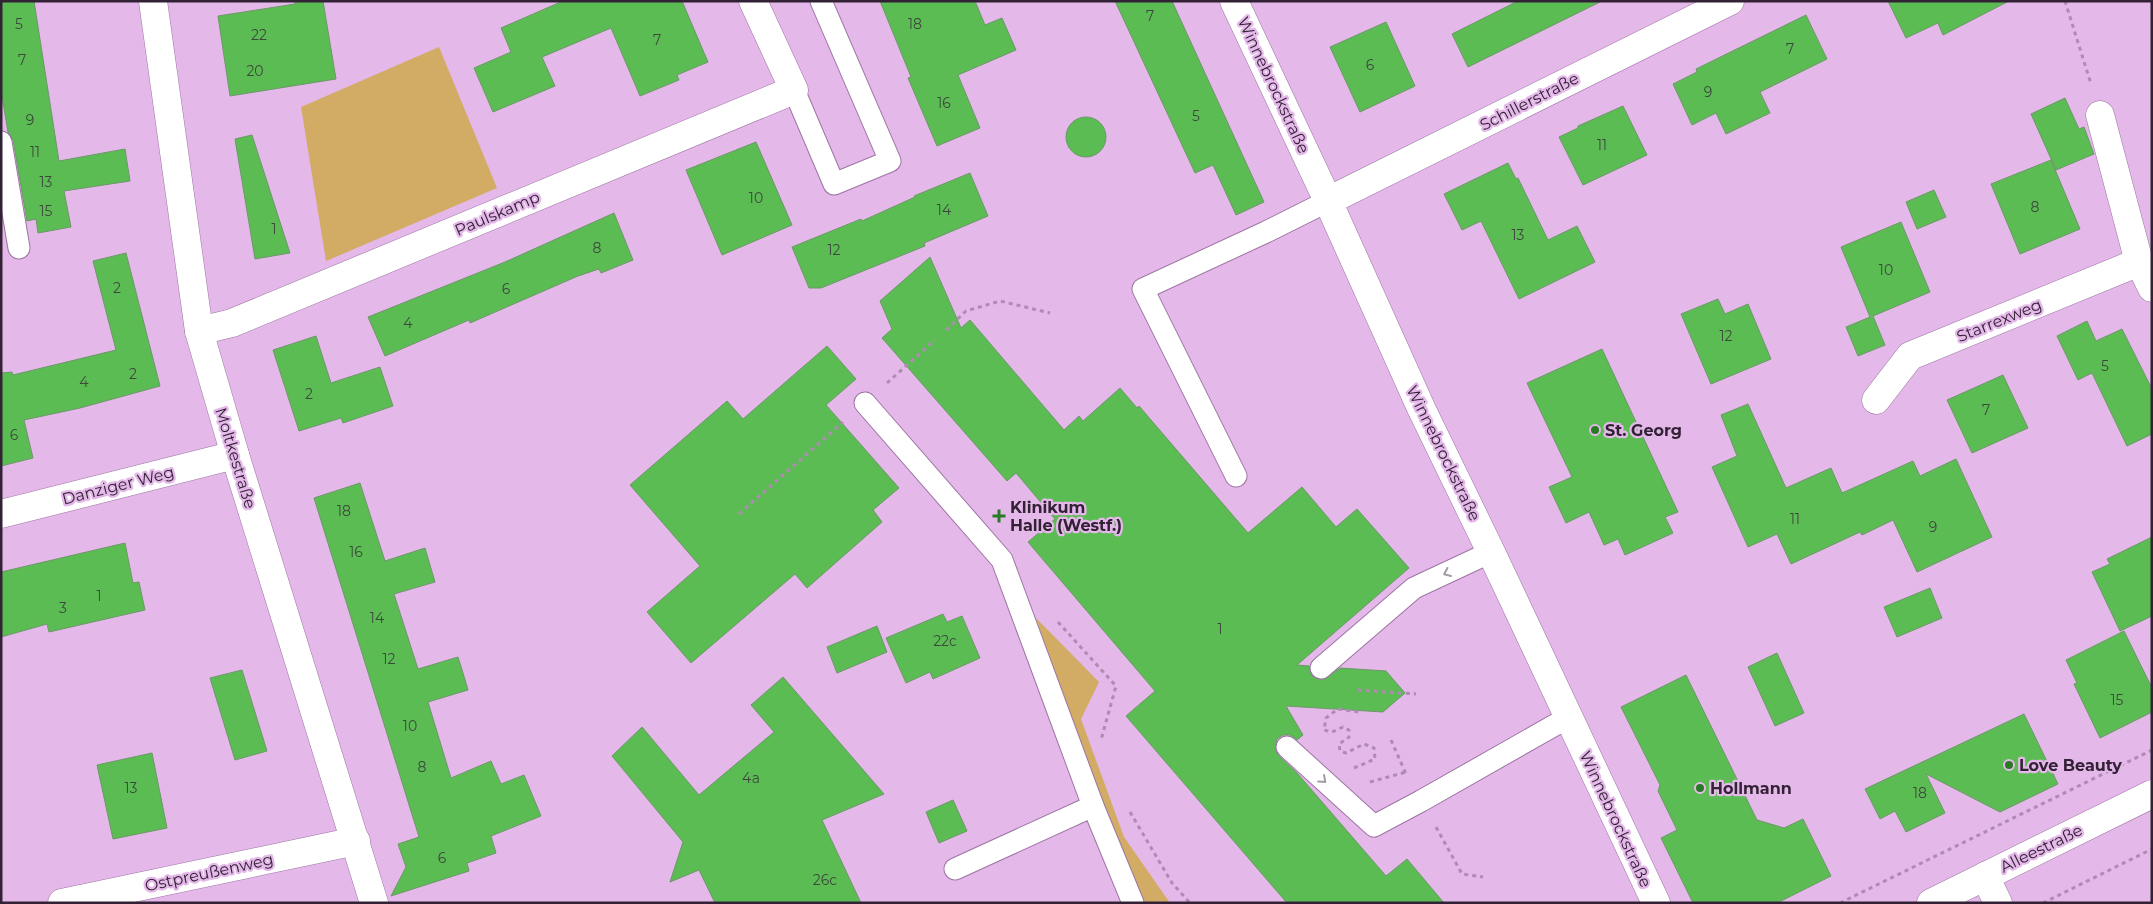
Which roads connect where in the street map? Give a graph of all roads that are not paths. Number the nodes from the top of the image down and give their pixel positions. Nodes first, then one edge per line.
1 (153, 1) edge
2 (753, 1) edge
3 (821, 1) edge
4 (1234, 1) edge
5 (1730, 1) edge
6 (794, 90) junction
7 (2100, 115) road end
8 (1, 142) edge
9 (1328, 201) junction
10 (19, 248) dead end
11 (2139, 262) junction
12 (2152, 288) edge
13 (199, 331) junction
14 (1876, 400) dead end
15 (865, 403) road end
16 (234, 455) junction
17 (1236, 476) dead end
18 (1, 514) edge
19 (1491, 552) junction
20 (1321, 668) dead end
21 (1569, 716) junction
22 (1287, 747) dead end
23 (2152, 794) edge
24 (1093, 806) junction
25 (356, 841) junction
26 (955, 869) dead end
27 (1985, 876) junction
28 (62, 903) edge
29 (374, 903) edge
30 (1133, 903) edge
31 (1656, 903) edge
32 (1931, 903) edge
33 (1998, 903) edge

1 - 13 street, Moltkestraße
2 - 6 street
3 - 6 lane
4 - 9 street, Winnebrockstraße
5 - 9 street, Schillerstraße
6 - 13 street, Paulskamp
7 - 11 street
8 - 10 lane
9 - 17 lane
9 - 19 street, Winnebrockstraße
11 - 12 street
11 - 14 street, Starrexweg
13 - 16 street, Moltkestraße
15 - 24 lane
16 - 18 street, Danziger Weg
16 - 25 street, Moltkestraße
19 -> 20 lane
19 - 21 street, Winnebrockstraße
22 -> 21 lane
21 - 31 street, Winnebrockstraße
23 - 27 street, Alleestraße
24 - 26 lane
24 - 30 lane
25 - 28 street, Ostpreußenweg
25 - 29 street, Moltkestraße
27 - 32 street, Alleestraße
27 - 33 street

